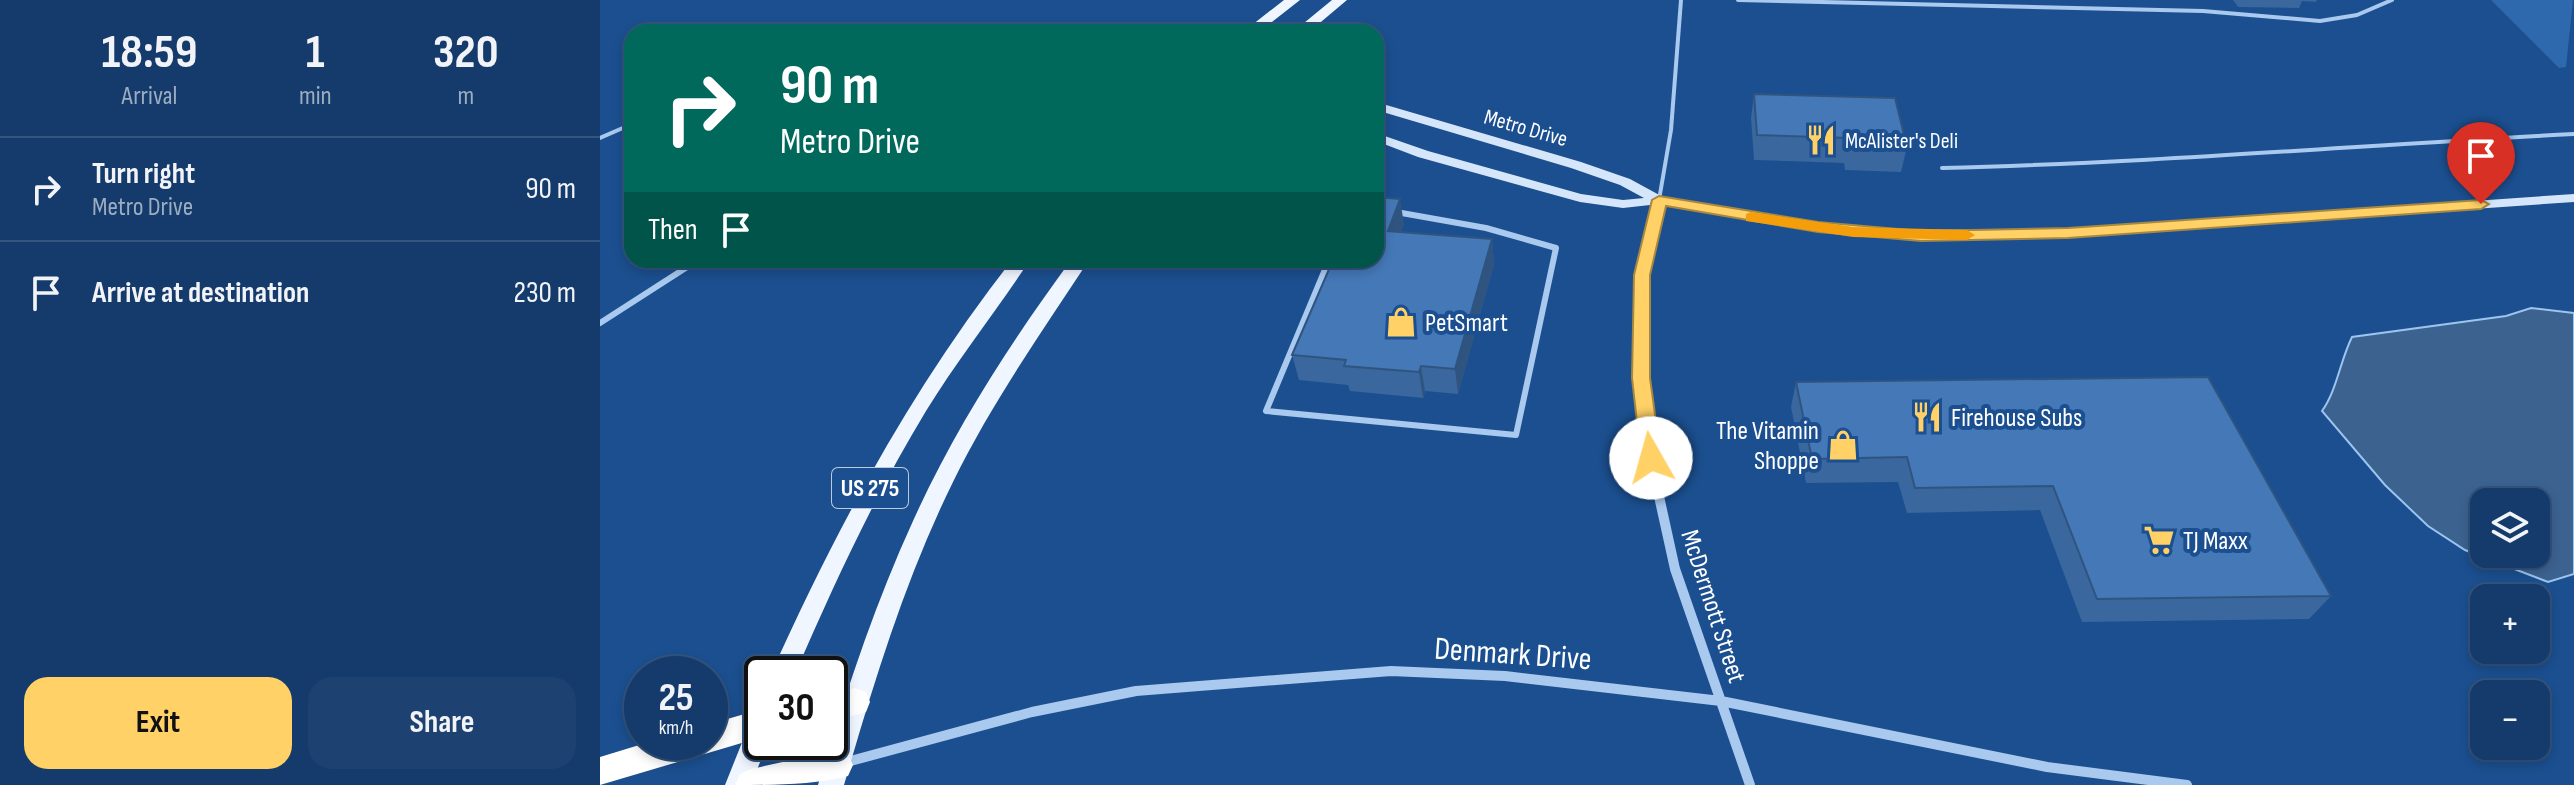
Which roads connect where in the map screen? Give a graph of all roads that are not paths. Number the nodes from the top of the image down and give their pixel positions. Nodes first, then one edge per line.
1 (1293, 0) edge
2 (1340, 0) edge
3 (1681, 0) edge
4 (1738, 0) edge
5 (2392, 0) edge
6 (1261, 24) edge
7 (1310, 24) edge
8 (1384, 108) edge
9 (624, 128) edge
10 (2574, 134) edge
11 (600, 138) edge
12 (1384, 140) edge
13 (1942, 168) dead end
14 (2574, 198) edge
15 (1659, 200) junction
16 (1389, 211) edge
17 (686, 268) edge
18 (1015, 268) edge
19 (1075, 268) edge
20 (1326, 268) edge
21 (600, 323) edge
22 (791, 656) edge
23 (848, 694) edge
24 (1721, 701) junction
25 (640, 760) edge
26 (748, 760) edge
27 (600, 772) edge
28 (834, 775) edge
29 (738, 785) edge
30 (751, 785) edge
31 (1750, 785) edge
32 (2187, 785) edge

1 - 6 main road
2 - 7 main road
3 - 15 lane
4 - 5 lane
8 - 15 street, Metro Drive
9 - 11 lane
10 - 13 lane
12 - 15 street, Metro Drive
14 - 15 street, Metro Drive
15 - 24 street, McDermott Street
16 - 20 lane
17 - 21 lane
18 - 22 main road, US 275
19 - 23 main road, US 275
24 - 28 street, Denmark Drive
24 - 31 street, McDermott Street
24 - 32 street, Denmark Drive
25 - 27 highway
26 - 29 main road
28 - 30 highway

